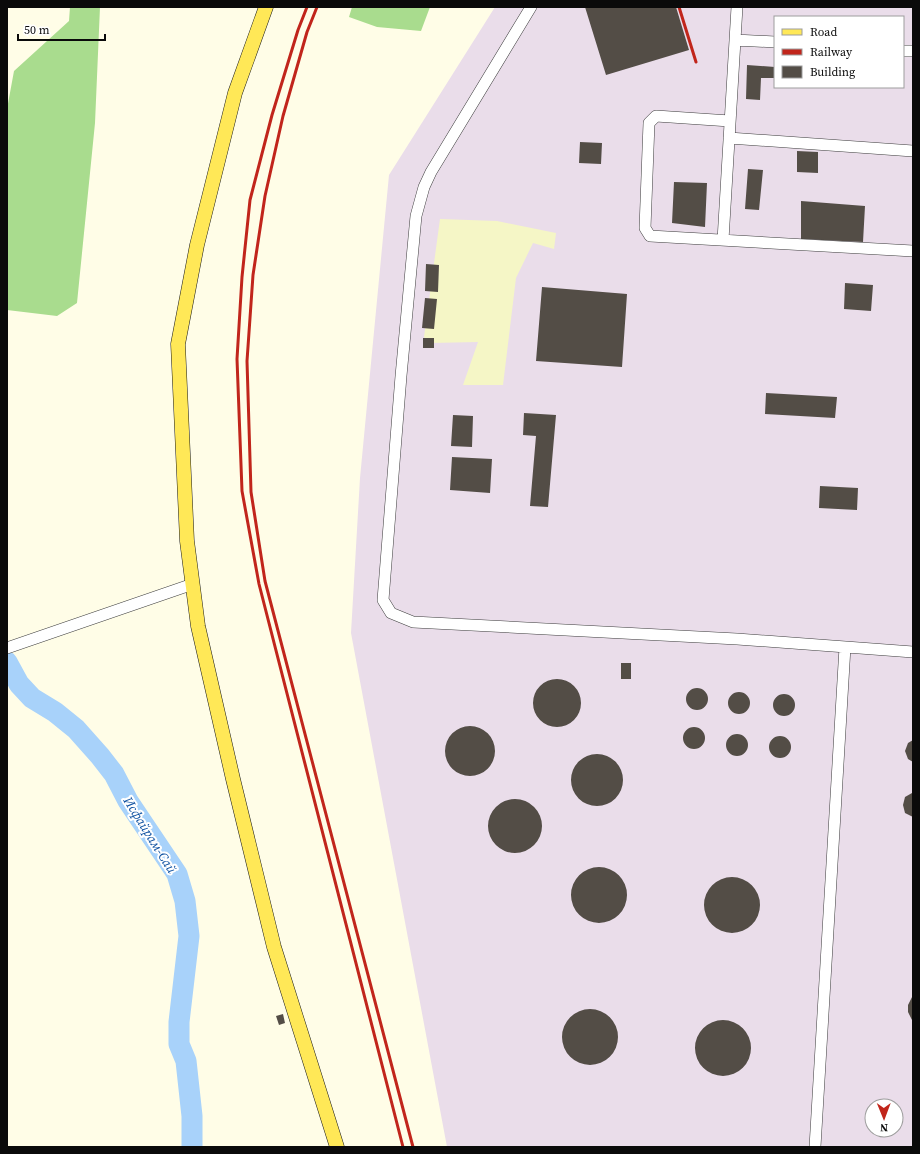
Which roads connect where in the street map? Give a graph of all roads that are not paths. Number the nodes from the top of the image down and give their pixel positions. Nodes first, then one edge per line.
1 (266, 7) edge
2 (531, 7) edge
3 (737, 7) edge
4 (735, 40) junction
5 (774, 42) edge
6 (730, 121) junction
7 (729, 138) junction
8 (913, 151) edge
9 (723, 240) junction
10 (913, 251) edge
11 (193, 584) junction
12 (845, 647) junction
13 (7, 648) edge
14 (913, 652) edge
15 (337, 1147) edge
16 (815, 1147) edge

1 - 11 main road
2 - 12 street
3 - 4 street
4 - 5 street
4 - 6 street
6 - 7 street
6 - 9 street
7 - 8 street
7 - 9 street
9 - 10 street
11 - 13 street
11 - 15 main road
12 - 14 street
12 - 16 street

